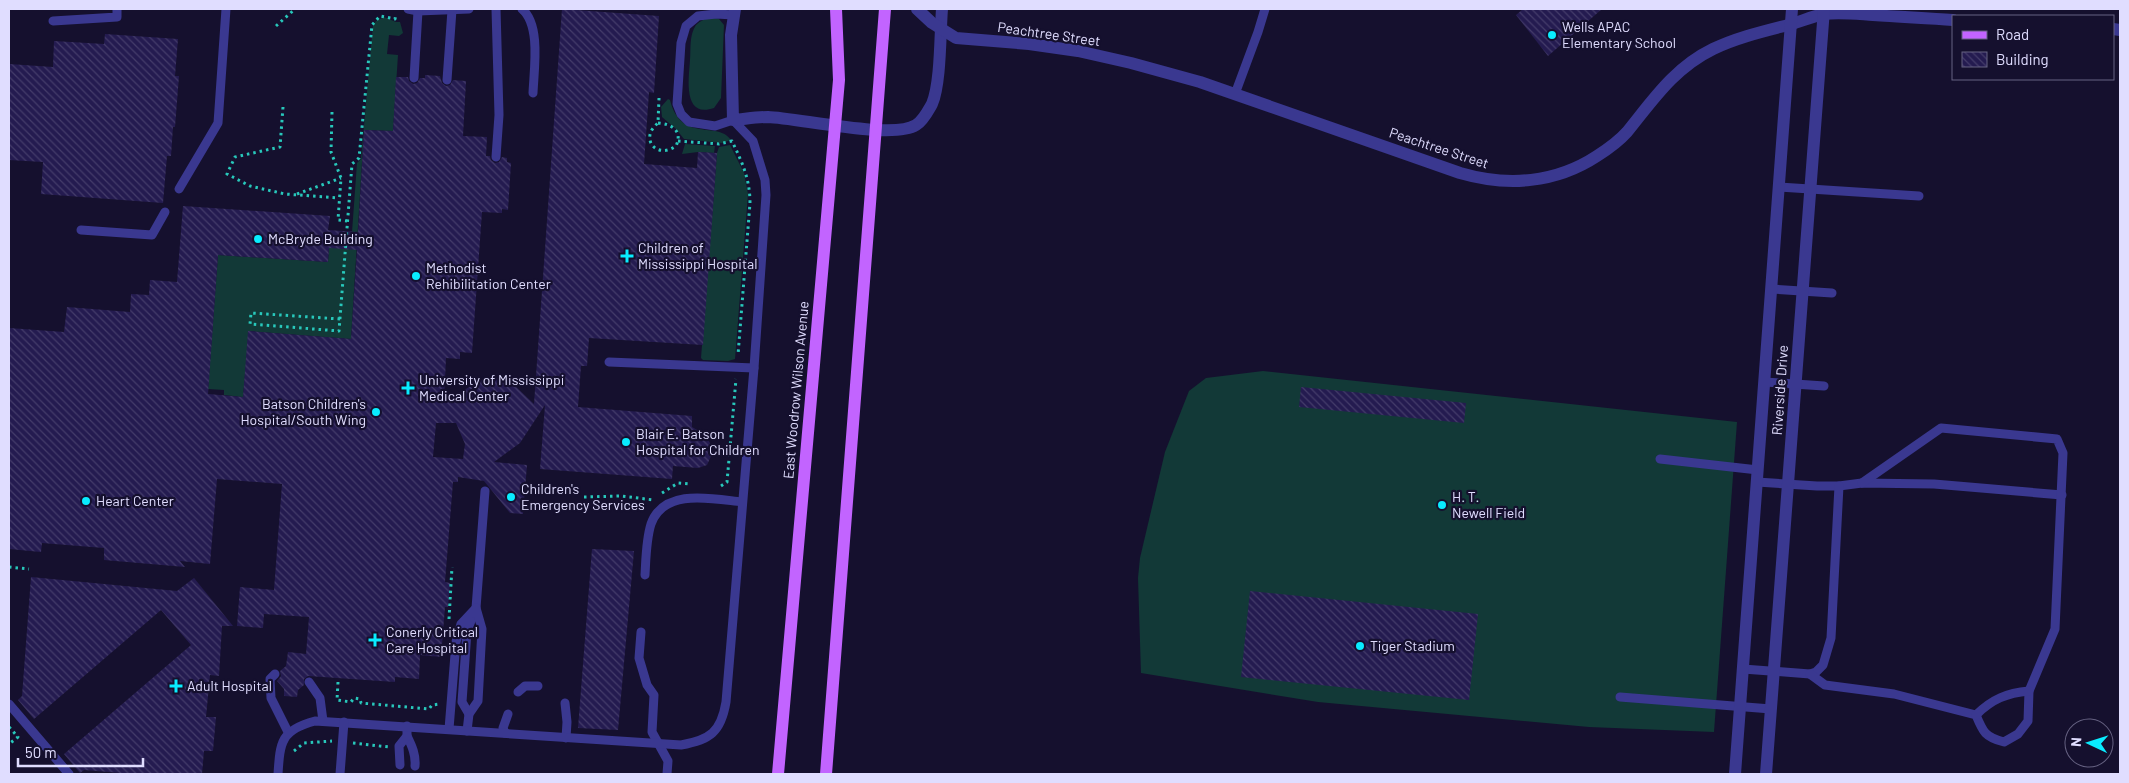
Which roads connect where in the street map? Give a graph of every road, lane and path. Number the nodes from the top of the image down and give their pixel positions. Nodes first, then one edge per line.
1 (117, 9) edge
2 (226, 9) edge
3 (295, 9) edge
4 (398, 9) edge
5 (408, 9) edge
6 (469, 9) edge
7 (496, 9) edge
8 (522, 9) edge
9 (836, 9) edge
10 (885, 9) edge
11 (918, 9) edge
12 (942, 9) edge
13 (1264, 9) edge
14 (1792, 9) edge
15 (452, 10) edge
16 (418, 11) junction
17 (734, 12) edge
18 (1824, 12) edge
19 (1952, 20) edge
20 (53, 21) dead end
21 (1792, 24) junction
22 (276, 26) dead end
23 (940, 29) junction
24 (414, 78) dead end
25 (447, 80) dead end
26 (533, 93) dead end
27 (1235, 94) junction
28 (659, 98) dead end
29 (284, 108) dead end
30 (332, 112) dead end
31 (733, 120) junction
32 (658, 123) junction
33 (834, 126) junction
34 (876, 129) junction
35 (678, 141) junction
36 (496, 157) dead end
37 (341, 178) junction
38 (1780, 187) junction
39 (179, 189) dead end
40 (1810, 190) junction
41 (294, 195) junction
42 (1919, 196) dead end
43 (339, 198) junction
44 (165, 212) dead end
45 (348, 221) junction
46 (81, 230) dead end
47 (1772, 289) junction
48 (1803, 291) junction
49 (1832, 293) dead end
50 (340, 319) junction
51 (609, 362) dead end
52 (737, 367) junction
53 (754, 368) junction
54 (1765, 382) junction
55 (1796, 384) junction
56 (1824, 386) dead end
57 (1660, 459) dead end
58 (1758, 476) junction
59 (1862, 483) junction
60 (697, 485) dead end
61 (1788, 485) junction
62 (1839, 486) junction
63 (715, 487) dead end
64 (484, 491) dead end
65 (2062, 495) junction
66 (584, 497) dead end
67 (742, 502) junction
68 (9, 567) edge
69 (452, 567) dead end
70 (29, 568) dead end
71 (645, 575) dead end
72 (476, 608) junction
73 (448, 624) dead end
74 (642, 632) dead end
75 (1743, 669) junction
76 (1774, 672) junction
77 (275, 674) dead end
78 (1810, 674) junction
79 (308, 682) dead end
80 (338, 682) dead end
81 (538, 686) dead end
82 (2029, 691) junction
83 (518, 692) dead end
84 (1620, 696) dead end
85 (443, 700) dead end
86 (566, 703) dead end
87 (9, 704) edge
88 (1740, 706) junction
89 (1771, 709) junction
90 (469, 714) junction
91 (508, 714) dead end
92 (1976, 715) junction
93 (323, 721) junction
94 (344, 722) junction
95 (9, 727) edge
96 (449, 729) junction
97 (407, 731) junction
98 (468, 731) junction
99 (288, 732) junction
100 (505, 733) junction
101 (566, 738) junction
102 (657, 743) junction
103 (9, 744) edge
104 (400, 765) dead end
105 (414, 766) dead end
106 (778, 772) edge
107 (68, 774) edge
108 (278, 774) edge
109 (340, 774) edge
110 (667, 774) edge
111 (826, 774) edge
112 (1735, 774) edge
113 (1766, 774) edge

1 - 20 lane
2 - 39 lane
3 - 22 path
4 - 45 path
5 - 16 lane
6 - 15 lane
7 - 36 lane
8 - 26 lane
9 - 33 main road, East Woodrow Wilson Avenue
10 - 34 main road
11 - 23 street, Peachtree Street
12 - 23 street
13 - 27 lane
14 - 21 street, Riverside Drive
15 - 16 lane
15 - 25 lane
16 - 24 lane
17 - 31 street
17 - 31 lane
18 - 19 street, Peachtree Street
18 - 21 street, Peachtree Street
18 - 40 street, Riverside Drive
21 - 27 street, Peachtree Street
21 - 38 street, Riverside Drive
23 - 27 street, Peachtree Street
23 - 34 street
28 - 32 path
29 - 41 path
30 - 37 path
31 - 33 street
31 - 53 lane
32 - 35 path
32 - 35 path
33 - 34 street
33 - 106 main road, East Woodrow Wilson Avenue
34 - 111 main road
35 - 52 path
37 - 41 path
37 - 43 path
38 - 40 lane
38 - 47 street, Riverside Drive
40 - 42 lane
40 - 48 street, Riverside Drive
41 - 43 path
43 - 45 path
44 - 46 lane
45 - 50 path
47 - 48 lane
47 - 54 street, Riverside Drive
48 - 49 lane
48 - 55 street, Riverside Drive
50 - 50 path
51 - 52 lane
52 - 53 lane
52 - 63 path
53 - 67 lane
54 - 55 lane
54 - 58 street, Riverside Drive
55 - 56 lane
55 - 61 street, Riverside Drive
57 - 58 lane
58 - 61 lane
58 - 75 street, Riverside Drive
59 - 62 lane
59 - 65 lane
59 - 65 lane
60 - 66 path
61 - 62 lane
61 - 76 street, Riverside Drive
62 - 78 lane
64 - 72 lane
65 - 82 lane
67 - 71 lane
67 - 102 lane
68 - 70 path
69 - 73 path
72 - 90 lane
72 - 90 lane
72 - 96 lane
74 - 102 lane
75 - 76 lane
75 - 88 street, Riverside Drive
76 - 78 lane
76 - 89 street, Riverside Drive
77 - 99 lane
78 - 92 lane
79 - 93 lane
80 - 85 path
81 - 83 lane
82 - 92 lane
82 - 92 lane
84 - 88 lane
86 - 101 lane
87 - 107 lane
88 - 89 lane
88 - 112 street, Riverside Drive
89 - 113 street, Riverside Drive
90 - 98 lane
91 - 100 lane
93 - 94 lane
93 - 99 lane
94 - 97 lane
94 - 109 lane
95 - 103 path
96 - 97 lane
96 - 98 lane
97 - 104 lane
97 - 105 lane
98 - 100 lane
99 - 108 lane
100 - 101 lane
101 - 102 lane
102 - 110 lane

